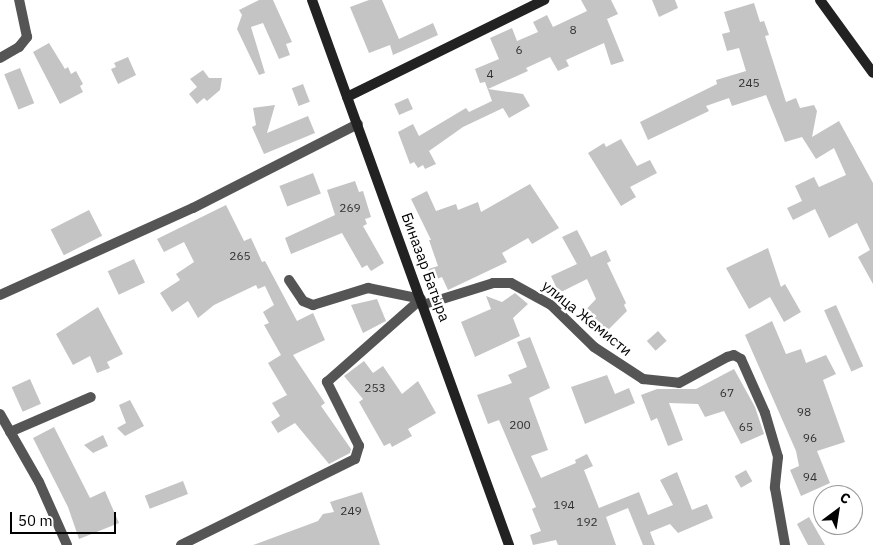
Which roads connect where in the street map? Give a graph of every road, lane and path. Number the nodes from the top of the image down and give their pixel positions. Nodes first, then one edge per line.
1 (19, 0) edge
2 (312, 0) edge
3 (544, 0) edge
4 (820, 0) edge
5 (0, 58) edge
6 (873, 73) edge
7 (347, 97) junction
8 (358, 124) junction
9 (289, 280) dead end
10 (0, 295) edge
11 (422, 302) junction
12 (91, 397) dead end
13 (0, 414) edge
14 (10, 432) junction
15 (67, 545) edge
16 (181, 545) edge
17 (509, 545) edge
18 (785, 545) edge

1 - 5 street
2 - 7 street, Биназар Батыра
3 - 7 street
4 - 6 street
7 - 8 street, Биназар Батыра
8 - 10 street
8 - 11 street, Биназар Батыра
9 - 11 street
11 - 16 street
11 - 17 street, Биназар Батыра
11 - 18 street, улица Жемисти
12 - 14 street
13 - 14 street
14 - 15 street

